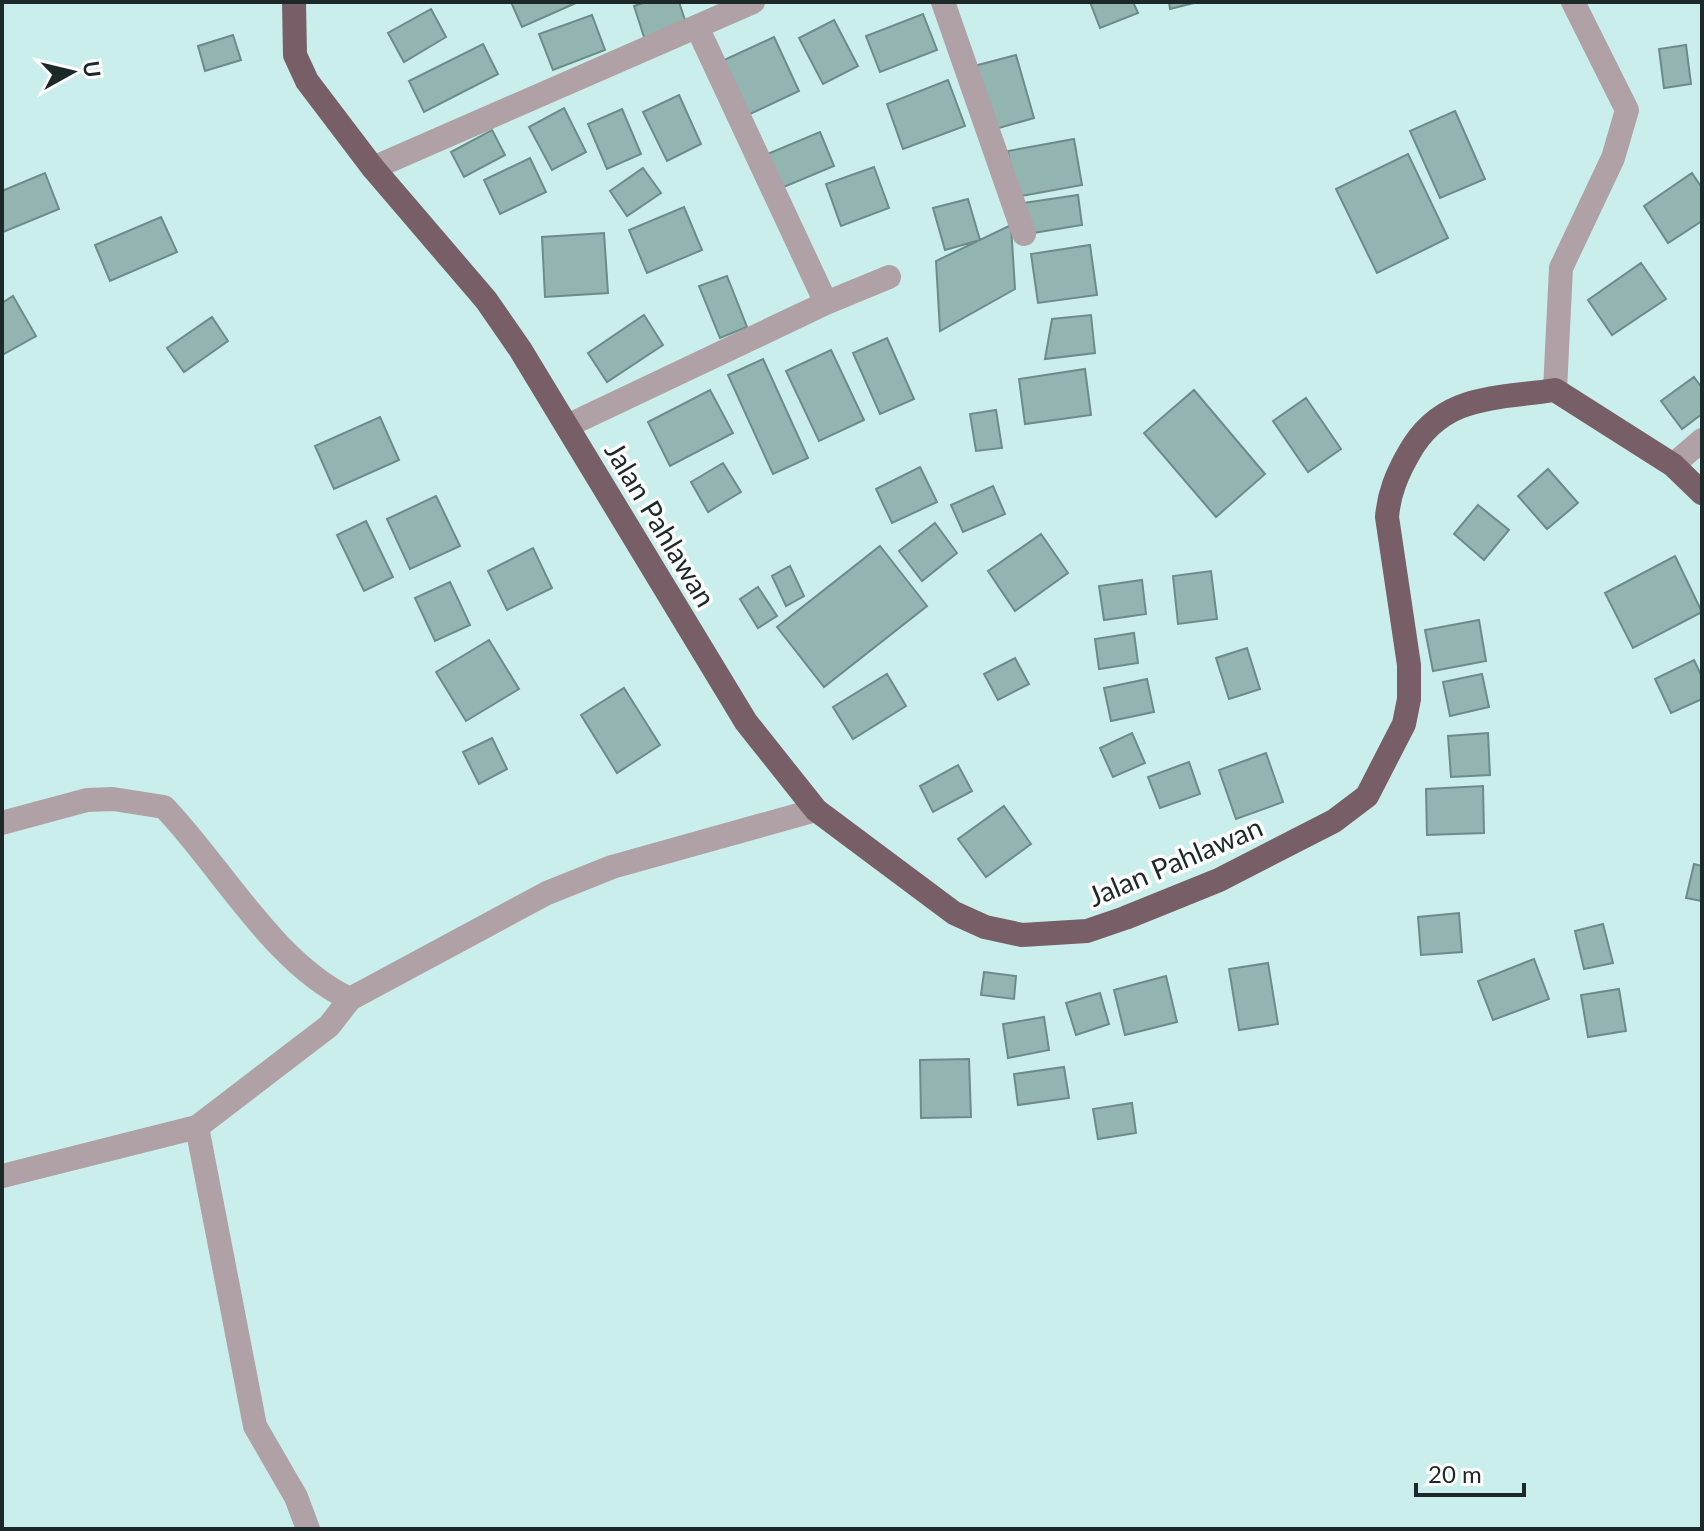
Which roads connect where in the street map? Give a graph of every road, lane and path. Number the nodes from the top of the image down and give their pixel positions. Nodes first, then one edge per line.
1 (294, 2) edge
2 (753, 2) edge
3 (943, 2) edge
4 (1573, 2) edge
5 (698, 29) junction
6 (373, 168) junction
7 (1024, 234) dead end
8 (889, 277) dead end
9 (826, 303) junction
10 (1555, 390) junction
11 (567, 426) junction
12 (1702, 440) edge
13 (1673, 465) junction
14 (1702, 493) edge
15 (816, 810) junction
16 (2, 823) edge
17 (350, 999) junction
18 (197, 1127) junction
19 (2, 1176) edge
20 (308, 1529) edge

1 - 6 highway, Jalan Pahlawan
2 - 5 street
3 - 7 street
4 - 10 street
5 - 6 street
5 - 9 street
6 - 11 highway, Jalan Pahlawan
8 - 9 street
9 - 11 street
10 - 13 highway
10 - 15 highway, Jalan Pahlawan
11 - 15 highway, Jalan Pahlawan
12 - 13 street
13 - 14 highway
15 - 17 street
16 - 17 street
17 - 18 street
18 - 19 street
18 - 20 street

